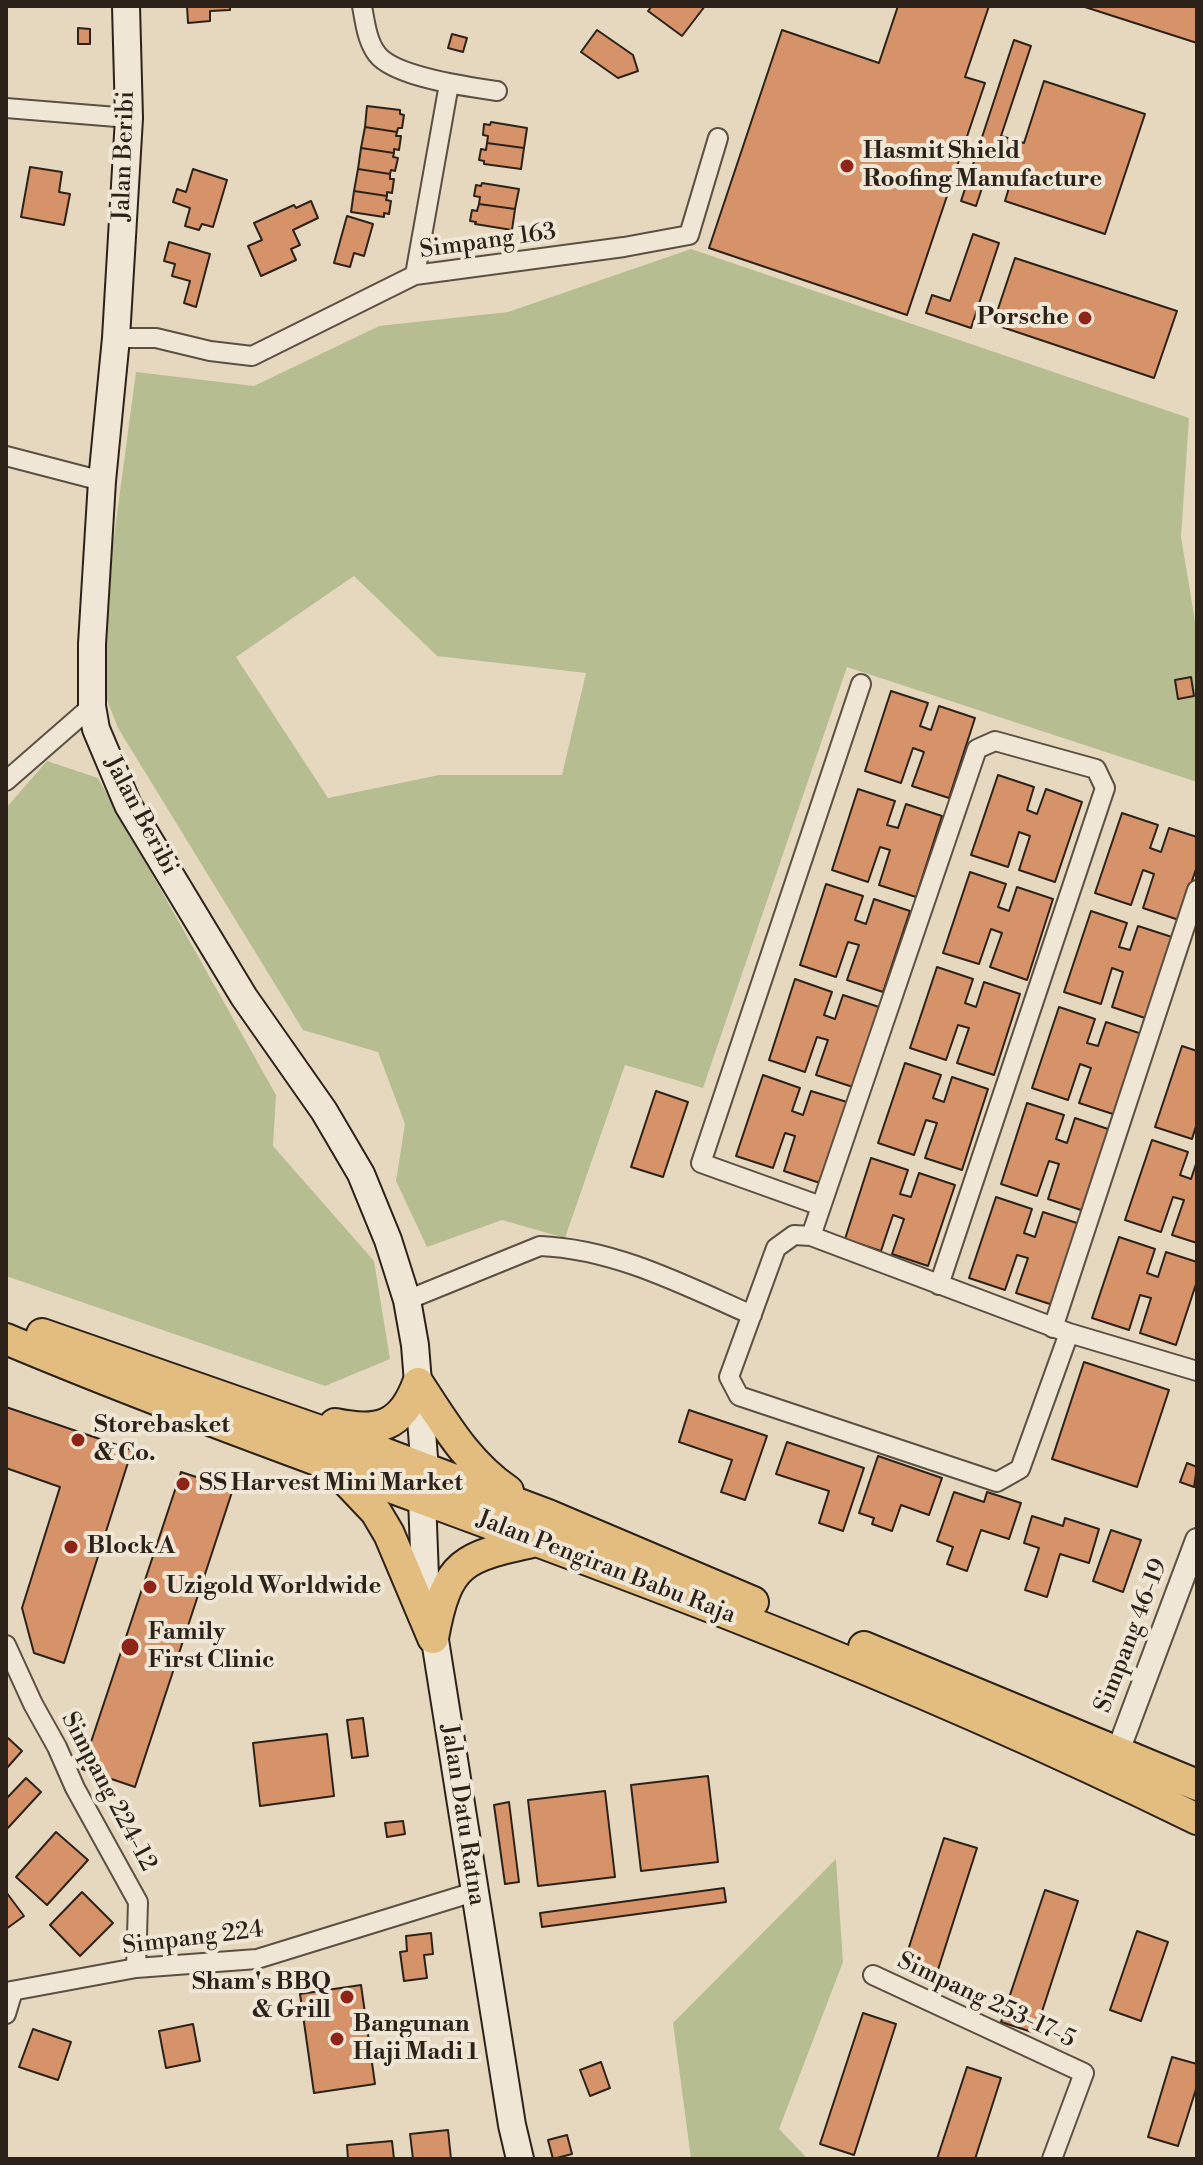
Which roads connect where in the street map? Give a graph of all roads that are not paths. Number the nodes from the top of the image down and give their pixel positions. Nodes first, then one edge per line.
1 (126, 6) edge
2 (362, 6) edge
3 (449, 84) junction
4 (497, 91) dead end
5 (6, 108) edge
6 (129, 118) junction
7 (718, 138) dead end
8 (415, 275) junction
9 (116, 338) junction
10 (6, 456) edge
11 (102, 481) junction
12 (861, 684) dead end
13 (92, 706) junction
14 (6, 781) edge
15 (1197, 890) edge
16 (821, 1206) junction
17 (811, 1236) junction
18 (939, 1285) junction
19 (407, 1300) junction
20 (752, 1315) junction
21 (6, 1322) edge
22 (1061, 1330) junction
23 (6, 1339) edge
24 (1197, 1371) edge
25 (418, 1383) junction
26 (243, 1404) junction
27 (336, 1469) junction
28 (424, 1484) junction
29 (542, 1528) junction
30 (1197, 1540) edge
31 (433, 1638) junction
32 (6, 1645) edge
33 (1118, 1751) junction
34 (1197, 1785) edge
35 (1197, 1819) edge
36 (474, 1892) junction
37 (136, 1968) junction
38 (873, 1975) dead end
39 (10, 1992) edge
40 (6, 2014) edge
41 (520, 2159) edge
42 (1052, 2159) edge

1 - 6 main road, Jalan Beribi
2 - 3 street
3 - 4 street
3 - 8 street
5 - 6 street
6 - 9 main road, Jalan Beribi
7 - 8 street, Simpang 163
8 - 9 street, Simpang 163
9 - 11 main road, Jalan Beribi
10 - 11 street
11 - 13 main road, Jalan Beribi
12 - 16 street
13 - 14 street
13 - 19 main road, Jalan Beribi
15 - 22 street
16 - 17 street
16 - 18 street
17 - 18 street
17 - 20 street
18 - 22 street
19 - 20 street
19 - 25 main road, Jalan Beribi
20 - 22 street
21 - 26 main road, Jalan Pengiran Babu Raja
22 - 24 street
23 - 27 main road, Jalan Pengiran Babu Raja
25 - 26 main road
25 - 28 main road, Jalan Beribi
25 - 29 main road
26 - 28 main road, Jalan Pengiran Babu Raja
27 - 28 main road, Jalan Pengiran Babu Raja
27 - 31 main road
28 - 29 main road, Jalan Pengiran Babu Raja
28 - 31 main road, Jalan Datu Ratna
29 - 31 main road
29 - 33 main road, Jalan Pengiran Babu Raja
29 - 35 main road, Jalan Pengiran Babu Raja
30 - 33 street, Simpang 46-19
31 - 36 main road, Jalan Datu Ratna
32 - 37 street, Simpang 224-12
33 - 34 main road, Jalan Pengiran Babu Raja
36 - 37 street, Simpang 224
36 - 41 main road, Jalan Datu Ratna
37 - 39 street, Simpang 224
38 - 42 street, Simpang 253-17-5
39 - 40 street

